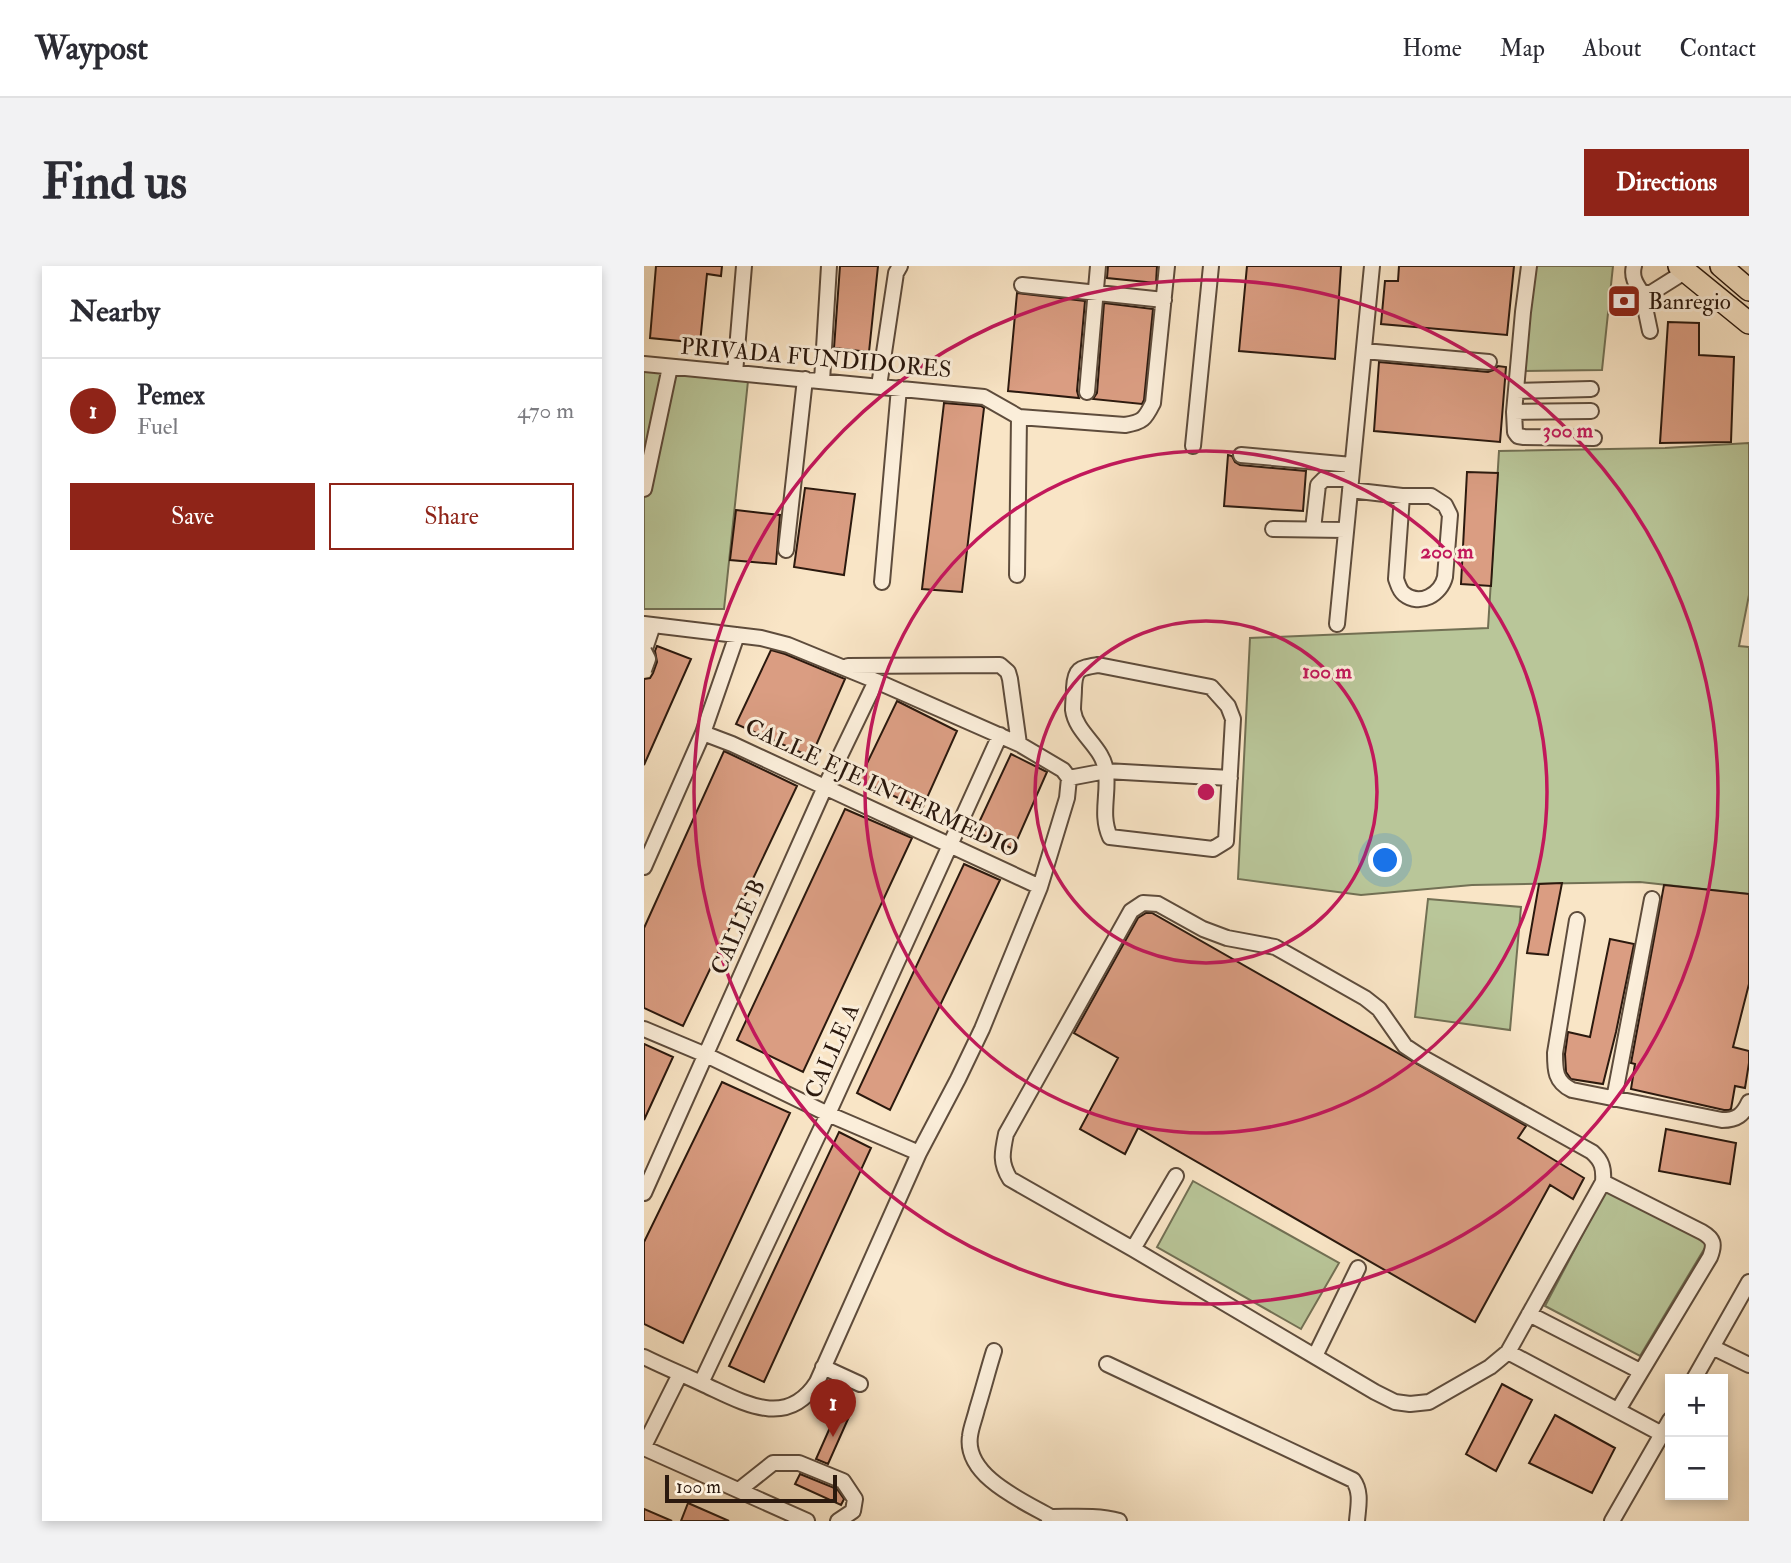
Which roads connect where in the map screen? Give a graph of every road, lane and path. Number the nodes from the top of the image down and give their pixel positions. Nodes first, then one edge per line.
1 (744, 266) edge
2 (829, 266) edge
3 (900, 266) edge
4 (1098, 266) edge
5 (1167, 266) edge
6 (1211, 266) edge
7 (1372, 266) edge
8 (1529, 266) edge
9 (1633, 266) edge
10 (1726, 268) edge
11 (1683, 269) edge
12 (1022, 285) dead end
13 (1749, 290) edge
14 (1095, 292) junction
15 (1642, 293) junction
16 (1164, 300) junction
17 (1749, 323) edge
18 (1650, 331) dead end
19 (1364, 351) junction
20 (1489, 362) dead end
21 (644, 364) edge
22 (670, 367) junction
23 (735, 373) junction
24 (805, 379) junction
25 (822, 381) junction
26 (879, 386) junction
27 (899, 388) junction
28 (1591, 389) dead end
29 (1516, 391) junction
30 (1087, 392) dead end
31 (1591, 411) dead end
32 (1514, 412) junction
33 (1019, 417) junction
34 (1594, 438) dead end
35 (1193, 446) dead end
36 (1241, 455) dead end
37 (1351, 478) junction
38 (644, 489) edge
39 (1402, 496) junction
40 (1273, 529) dead end
41 (1313, 529) junction
42 (1346, 530) junction
43 (786, 550) dead end
44 (1017, 575) dead end
45 (882, 582) dead end
46 (1337, 624) dead end
47 (649, 625) edge
48 (737, 635) junction
49 (644, 651) edge
50 (838, 666) junction
51 (644, 670) edge
52 (876, 681) junction
53 (704, 733) junction
54 (1000, 736) junction
55 (1019, 744) junction
56 (1106, 771) junction
57 (1069, 778) junction
58 (1230, 778) junction
59 (825, 787) junction
60 (949, 845) junction
61 (644, 867) edge
62 (1040, 887) junction
63 (1651, 899) dead end
64 (1577, 920) dead end
65 (644, 1029) edge
66 (706, 1055) junction
67 (1614, 1099) junction
68 (1749, 1102) edge
69 (828, 1114) junction
70 (919, 1153) junction
71 (1176, 1176) dead end
72 (1603, 1182) junction
73 (644, 1193) edge
74 (1133, 1249) junction
75 (1357, 1268) dead end
76 (1749, 1282) edge
77 (1529, 1314) junction
78 (1712, 1347) junction
79 (994, 1351) dead end
80 (1508, 1352) junction
81 (1315, 1356) junction
82 (645, 1362) edge
83 (1107, 1364) dead end
84 (1749, 1365) edge
85 (823, 1367) junction
86 (1640, 1371) junction
87 (680, 1374) junction
88 (1696, 1374) edge
89 (701, 1383) junction
90 (860, 1384) dead end
91 (1618, 1410) junction
92 (1665, 1429) edge
93 (1662, 1434) junction
94 (644, 1447) edge
95 (739, 1490) junction
96 (1050, 1519) edge
97 (807, 1521) edge
98 (838, 1521) edge
99 (1119, 1521) edge
100 (1357, 1521) edge
101 (1612, 1521) edge

1 - 23 street
2 - 25 street
3 - 26 street
4 - 14 street
5 - 16 street
6 - 35 street
7 - 19 street
8 - 29 street
9 - 15 street
10 - 13 highway
11 - 15 street
11 - 17 highway
12 - 14 street
14 - 16 street
14 - 30 street
15 - 18 street
16 - 33 street
19 - 20 street
19 - 37 street
21 - 22 street, PRIVADA FUNDIDORES
22 - 23 street, PRIVADA FUNDIDORES
22 - 38 street
23 - 24 street, PRIVADA FUNDIDORES
24 - 25 street, PRIVADA FUNDIDORES
24 - 43 street
25 - 26 street, PRIVADA FUNDIDORES
26 - 27 street, PRIVADA FUNDIDORES
27 - 33 street, PRIVADA FUNDIDORES
27 - 45 street
28 - 29 street
29 - 32 street
31 - 32 street
32 - 34 street
33 - 44 street
36 - 37 street
37 - 39 street
37 - 41 street
37 - 42 street
39 - 39 street
40 - 41 street
41 - 42 street
42 - 46 street
47 - 48 street
47 - 49 street
48 - 50 street
48 - 53 street
49 - 51 street, bridge
50 - 52 street
50 - 55 street
52 - 54 street
52 - 59 street, CALLE B
53 - 59 street, CALLE EJE INTERMEDIO
53 - 61 street
54 - 55 street
54 - 60 street, CALLE A
55 - 57 street
56 - 57 street
56 - 58 street
56 - 58 street
56 - 58 street
57 - 62 street
59 - 60 street, CALLE EJE INTERMEDIO
59 - 66 street, CALLE B
60 - 62 street, CALLE EJE INTERMEDIO
60 - 69 street, CALLE A
62 - 70 street
63 - 67 street
64 - 67 street
65 - 66 street
66 - 69 street
66 - 73 street, CALLE B
67 - 68 street
69 - 70 street
69 - 89 street, CALLE A
70 - 85 street
71 - 74 street
72 - 74 street
72 - 77 street
72 - 86 street
74 - 81 street
75 - 81 street
76 - 78 street
77 - 80 street
77 - 86 street
78 - 84 street
78 - 88 street
79 - 96 street
80 - 81 street
80 - 91 street
82 - 87 street
83 - 100 street
85 - 89 street
85 - 90 street
86 - 91 street
87 - 89 street
87 - 94 street
91 - 93 street
92 - 93 street
93 - 101 street
94 - 95 street
95 - 97 street
95 - 98 street
96 - 99 street

